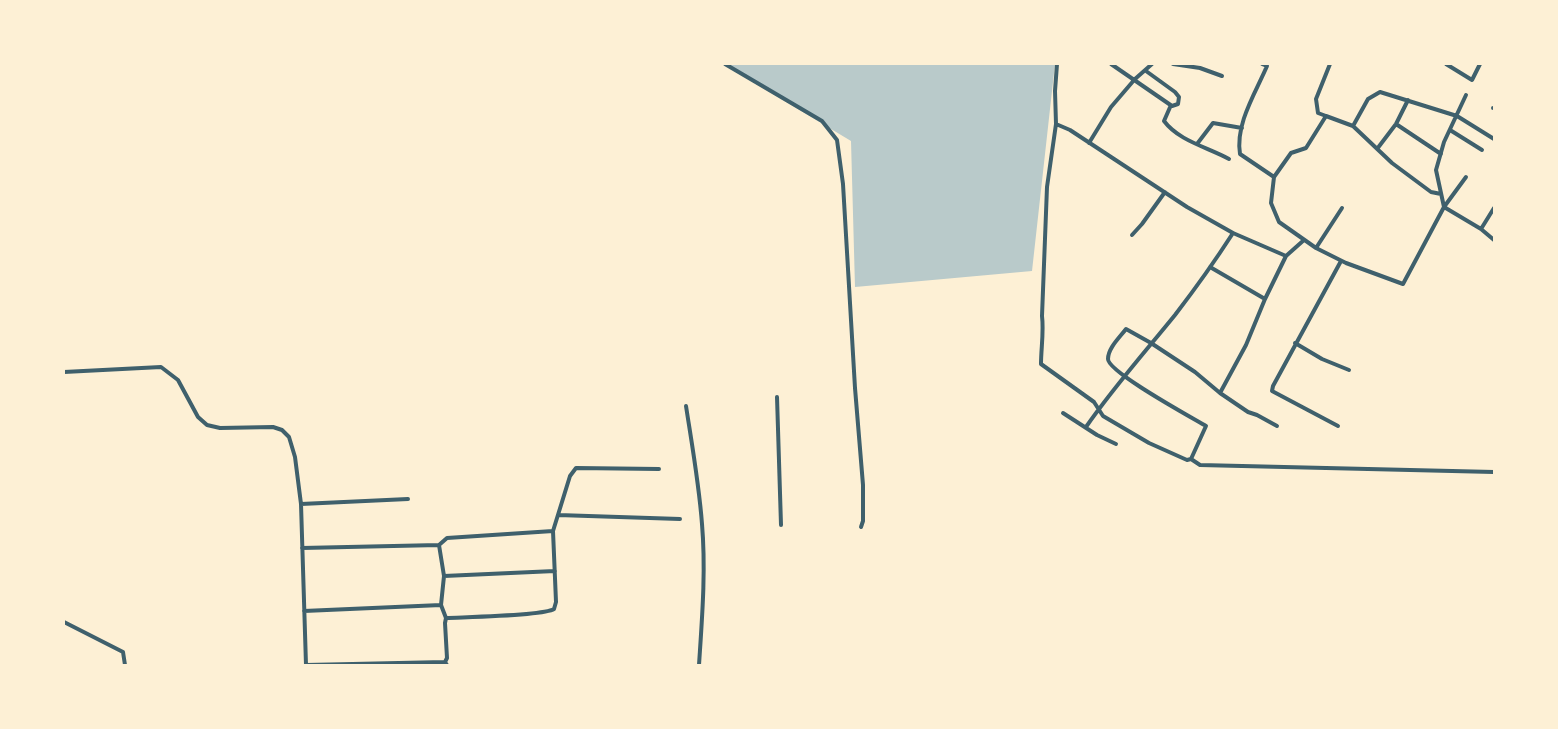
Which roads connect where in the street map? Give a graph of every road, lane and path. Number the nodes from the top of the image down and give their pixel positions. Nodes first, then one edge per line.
1 (725, 64) edge
2 (1057, 64) edge
3 (1112, 64) edge
4 (1152, 64) edge
5 (1173, 64) edge
6 (1262, 64) edge
7 (1330, 64) edge
8 (1446, 64) edge
9 (1480, 64) edge
10 (1146, 71) junction
11 (1222, 76) dead end
12 (1135, 79) junction
13 (1466, 95) dead end
14 (1408, 100) junction
15 (1171, 105) junction
16 (1326, 116) junction
17 (1457, 116) junction
18 (1056, 124) junction
19 (1396, 124) junction
20 (1353, 126) junction
21 (1242, 128) junction
22 (1450, 130) junction
23 (1494, 140) edge
24 (1089, 143) junction
25 (1197, 144) junction
26 (1377, 149) junction
27 (1482, 150) dead end
28 (1441, 154) junction
29 (1229, 159) dead end
30 (1466, 177) dead end
31 (1274, 178) junction
32 (1165, 192) junction
33 (1441, 194) junction
34 (1444, 207) junction
35 (1342, 208) dead end
36 (1494, 208) edge
37 (1481, 229) junction
38 (1233, 233) junction
39 (1132, 235) dead end
40 (1304, 240) junction
41 (1494, 240) edge
42 (1316, 248) junction
43 (1286, 256) junction
44 (1341, 260) junction
45 (1210, 268) junction
46 (1265, 299) junction
47 (1151, 343) junction
48 (1295, 343) junction
49 (1348, 370) dead end
50 (64, 372) edge
51 (1124, 377) junction
52 (1220, 393) junction
53 (777, 398) dead end
54 (686, 406) dead end
55 (1098, 410) junction
56 (1063, 413) dead end
57 (1277, 426) dead end
58 (1338, 426) dead end
59 (1086, 427) junction
60 (1116, 444) dead end
61 (1191, 459) junction
62 (659, 469) dead end
63 (1494, 472) edge
64 (408, 499) dead end
65 (301, 504) junction
66 (558, 514) junction
67 (680, 519) dead end
68 (781, 525) dead end
69 (861, 526) dead end
70 (553, 531) junction
71 (439, 544) junction
72 (302, 548) junction
73 (555, 571) junction
74 (444, 576) junction
75 (441, 605) junction
76 (304, 611) junction
77 (446, 618) junction
78 (64, 622) edge
79 (446, 664) edge
80 (125, 665) edge
81 (306, 665) edge
82 (699, 665) edge

1 - 69 street
2 - 18 street
3 - 12 street
4 - 10 street
5 - 11 street
6 - 21 street
7 - 16 street
8 - 9 street
10 - 12 street
10 - 15 street
12 - 15 street
12 - 24 street
13 - 17 street
14 - 17 street
14 - 19 street
14 - 20 street
15 - 25 street
16 - 20 street
16 - 31 street
17 - 22 street
17 - 23 street
18 - 24 street
18 - 55 street
19 - 26 street
19 - 28 street
20 - 26 street
21 - 25 street
21 - 31 street
22 - 27 street
22 - 28 street
24 - 32 street
25 - 29 street
26 - 33 street
28 - 33 street
30 - 34 street
31 - 40 street
32 - 38 street
32 - 39 street
33 - 34 street
34 - 37 street
34 - 44 street
35 - 42 street
36 - 37 street
37 - 41 street
38 - 43 street
38 - 45 street
40 - 42 street
40 - 43 street
42 - 44 street
43 - 46 street
44 - 48 street
45 - 46 street
45 - 47 street
46 - 52 street
47 - 51 street
47 - 51 street
47 - 52 street
48 - 49 street
48 - 58 street
50 - 65 street
51 - 55 street
51 - 61 street
52 - 57 street
53 - 68 street
54 - 82 street
55 - 59 street
55 - 61 street
56 - 59 street
59 - 60 street
61 - 63 street
62 - 66 street
64 - 65 street
65 - 72 street
66 - 67 street
66 - 70 street
70 - 71 street
70 - 73 street
71 - 72 street
71 - 74 street
72 - 76 street
73 - 74 street
73 - 77 street
74 - 75 street
75 - 76 street
75 - 77 street
76 - 81 street
77 - 79 street
78 - 80 street
79 - 81 street

